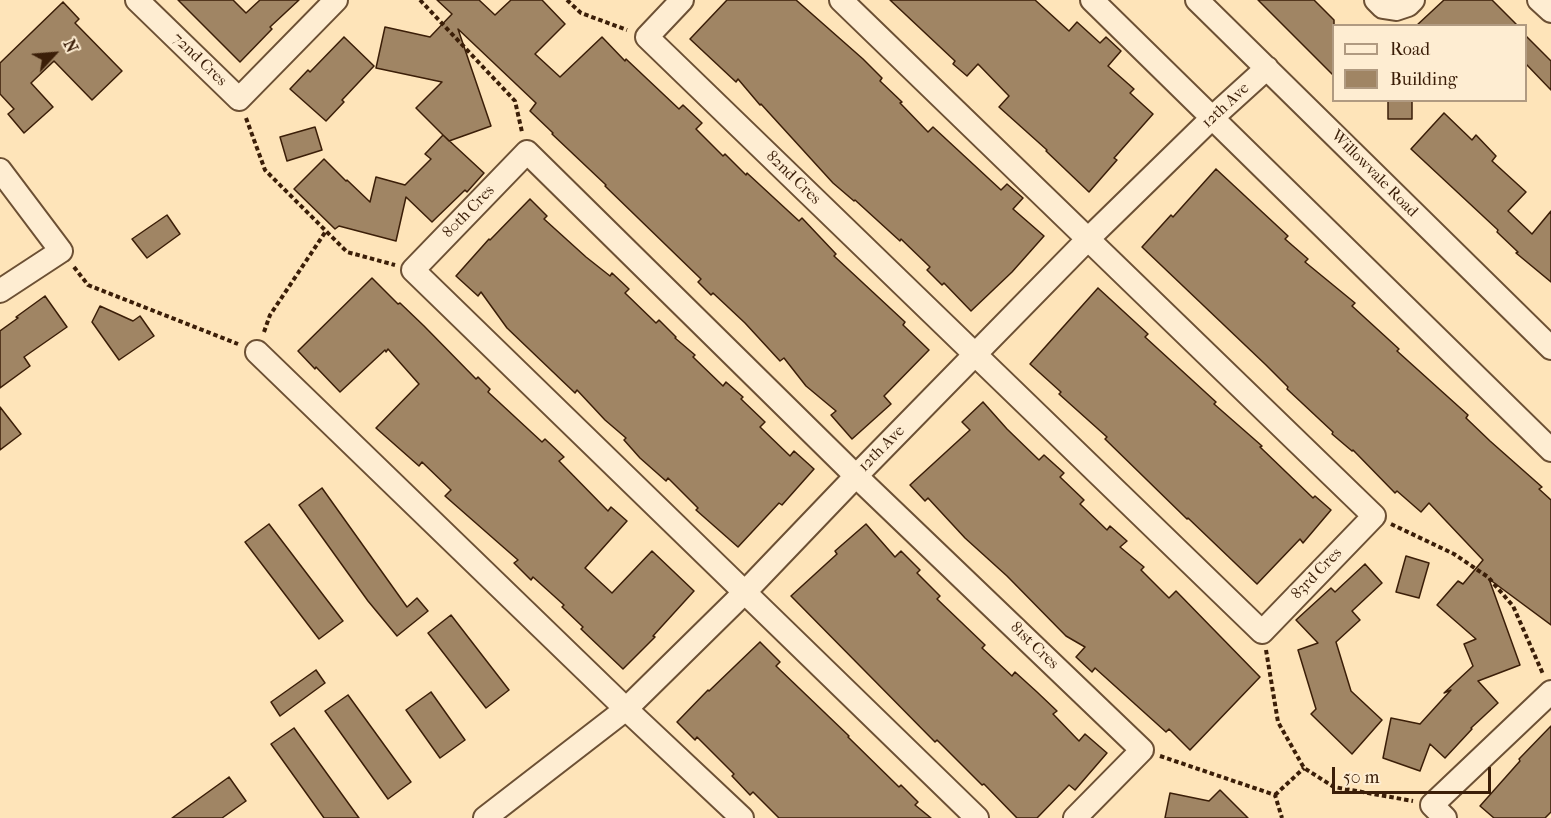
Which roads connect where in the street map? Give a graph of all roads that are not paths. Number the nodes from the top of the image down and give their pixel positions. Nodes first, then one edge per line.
1 (137, 0) edge
2 (336, 0) edge
3 (682, 0) edge
4 (841, 0) edge
5 (1092, 0) edge
6 (1197, 0) edge
7 (1376, 0) edge
8 (1413, 0) edge
9 (1539, 0) edge
10 (1551, 11) edge
11 (1268, 68) junction
12 (1213, 117) junction
13 (0, 170) edge
14 (1088, 239) junction
15 (0, 291) edge
16 (1551, 348) edge
17 (257, 352) road end
18 (975, 354) junction
19 (1551, 450) edge
20 (856, 476) junction
21 (745, 592) junction
22 (1550, 692) edge
23 (626, 709) junction
24 (1439, 811) edge
25 (486, 818) edge
26 (742, 818) edge
27 (977, 818) edge
28 (1075, 818) edge

1 - 2 street, 72nd Cres
3 - 18 street, 82nd Cres
4 - 14 street
5 - 12 street
6 - 11 street, Willowvale Road
7 - 8 street
9 - 10 street
11 - 12 street, 12th Ave
11 - 16 street, Willowvale Road
12 - 14 street, 12th Ave
12 - 19 street
13 - 15 street
14 - 18 street, 12th Ave
14 - 18 street, 83rd Cres
17 - 23 street
18 - 20 street, 12th Ave
20 - 21 street, 12th Ave
20 - 21 street, 80th Cres
20 - 28 street, 81st Cres
21 - 23 street, 12th Ave
21 - 27 street
22 - 24 street
23 - 25 street, 12th Ave
23 - 26 street

